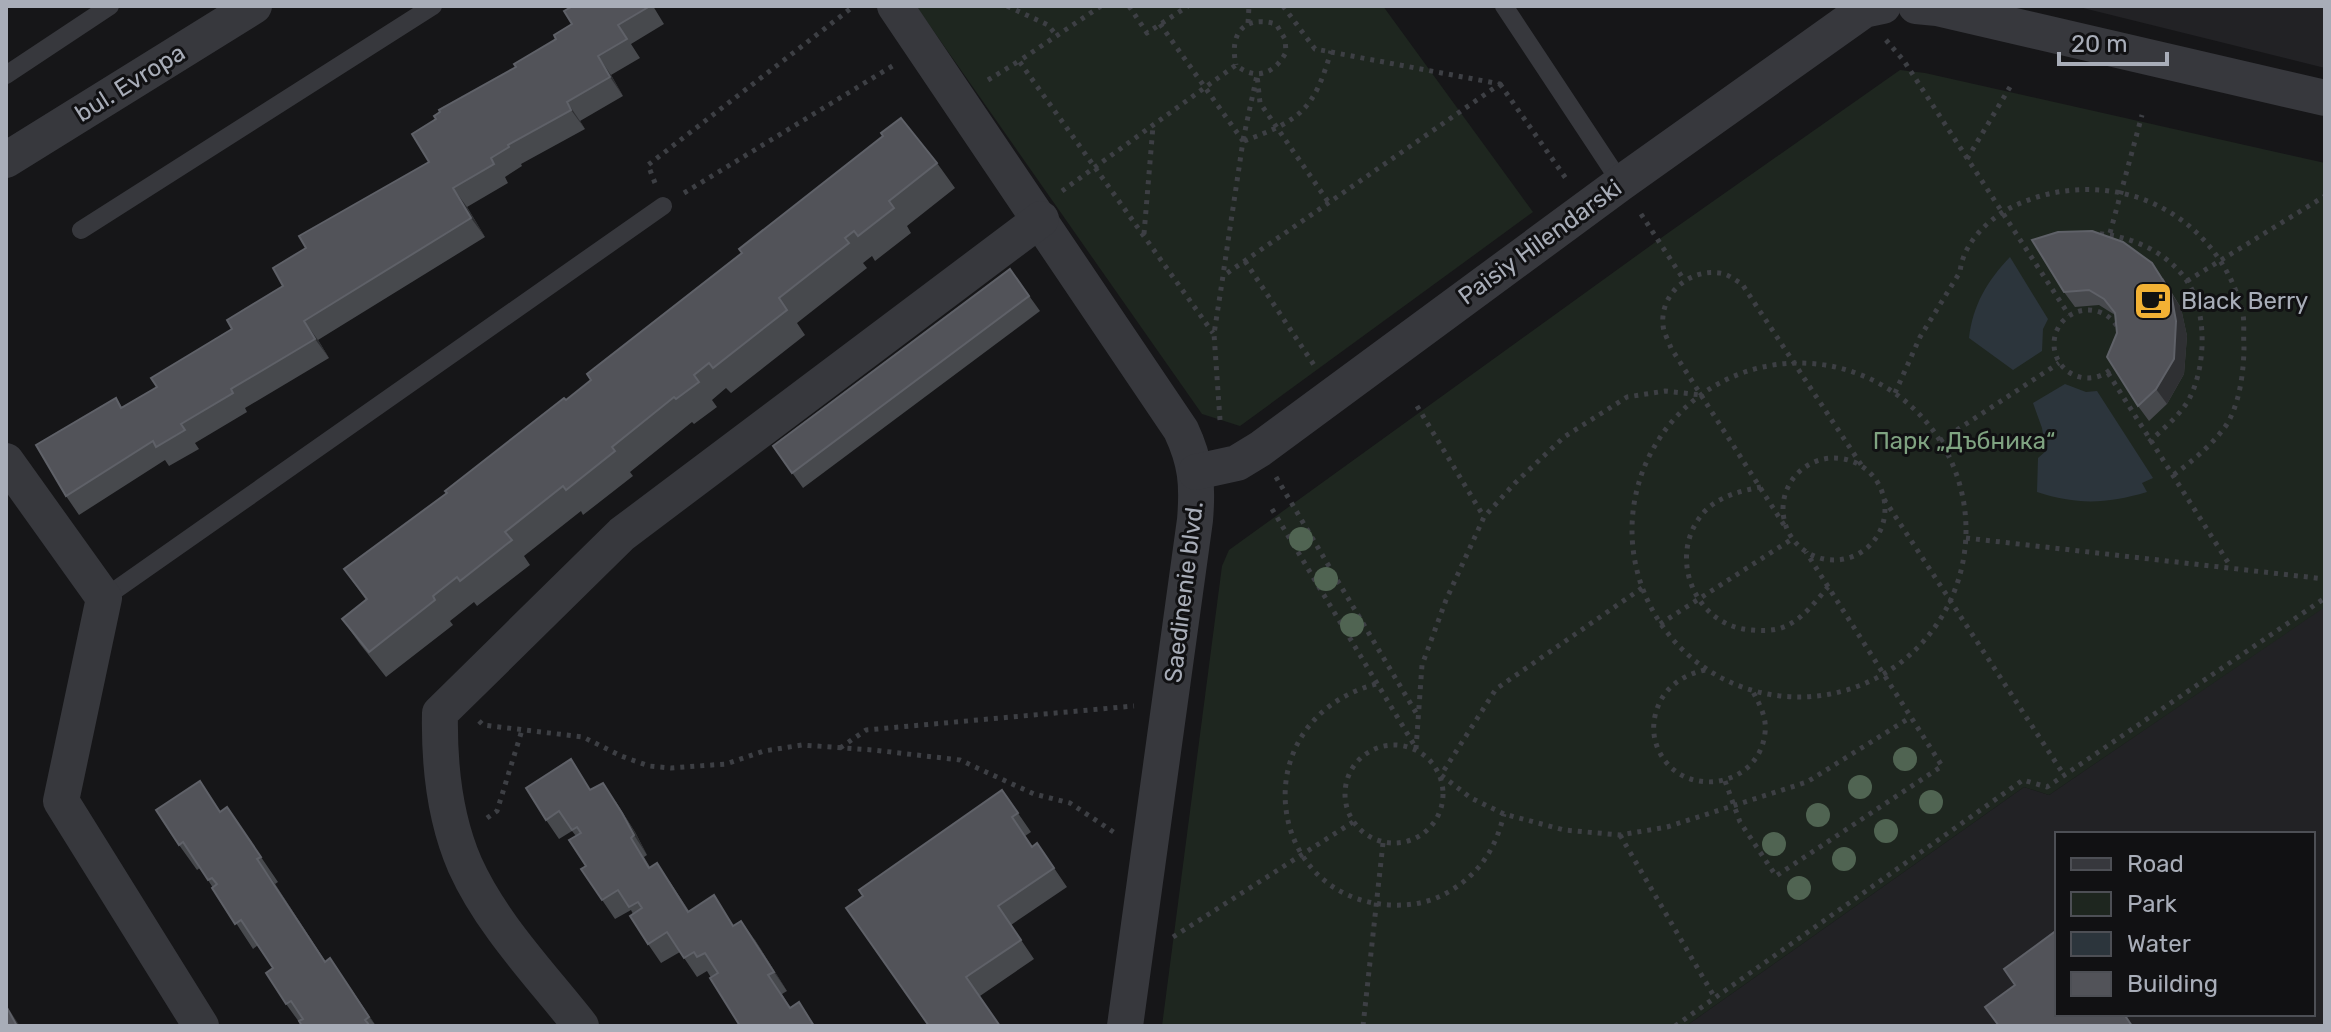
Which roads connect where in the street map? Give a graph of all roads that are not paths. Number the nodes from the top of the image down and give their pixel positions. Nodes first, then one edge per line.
1 (110, 6) edge
2 (254, 6) edge
3 (433, 6) edge
4 (895, 6) edge
5 (1504, 6) edge
6 (1916, 6) edge
7 (1881, 20) edge
8 (6, 75) edge
9 (2325, 98) edge
10 (6, 160) edge
11 (1630, 196) junction
12 (663, 206) road end
13 (1051, 206) junction
14 (81, 230) dead end
15 (6, 461) edge
16 (1196, 472) junction
17 (104, 598) junction
18 (201, 1026) edge
19 (581, 1026) edge
20 (1125, 1026) edge

1 - 8 lane
2 - 10 street, bul. Evropa
3 - 14 lane
4 - 13 street, Saedinenie blvd.
5 - 11 lane
6 - 9 street
7 - 11 street, Paisiy Hilendarski
11 - 16 street, Paisiy Hilendarski
12 - 17 lane
13 - 16 street, Saedinenie blvd.
13 - 19 street
15 - 17 street
16 - 20 street, Saedinenie blvd.
17 - 18 street

